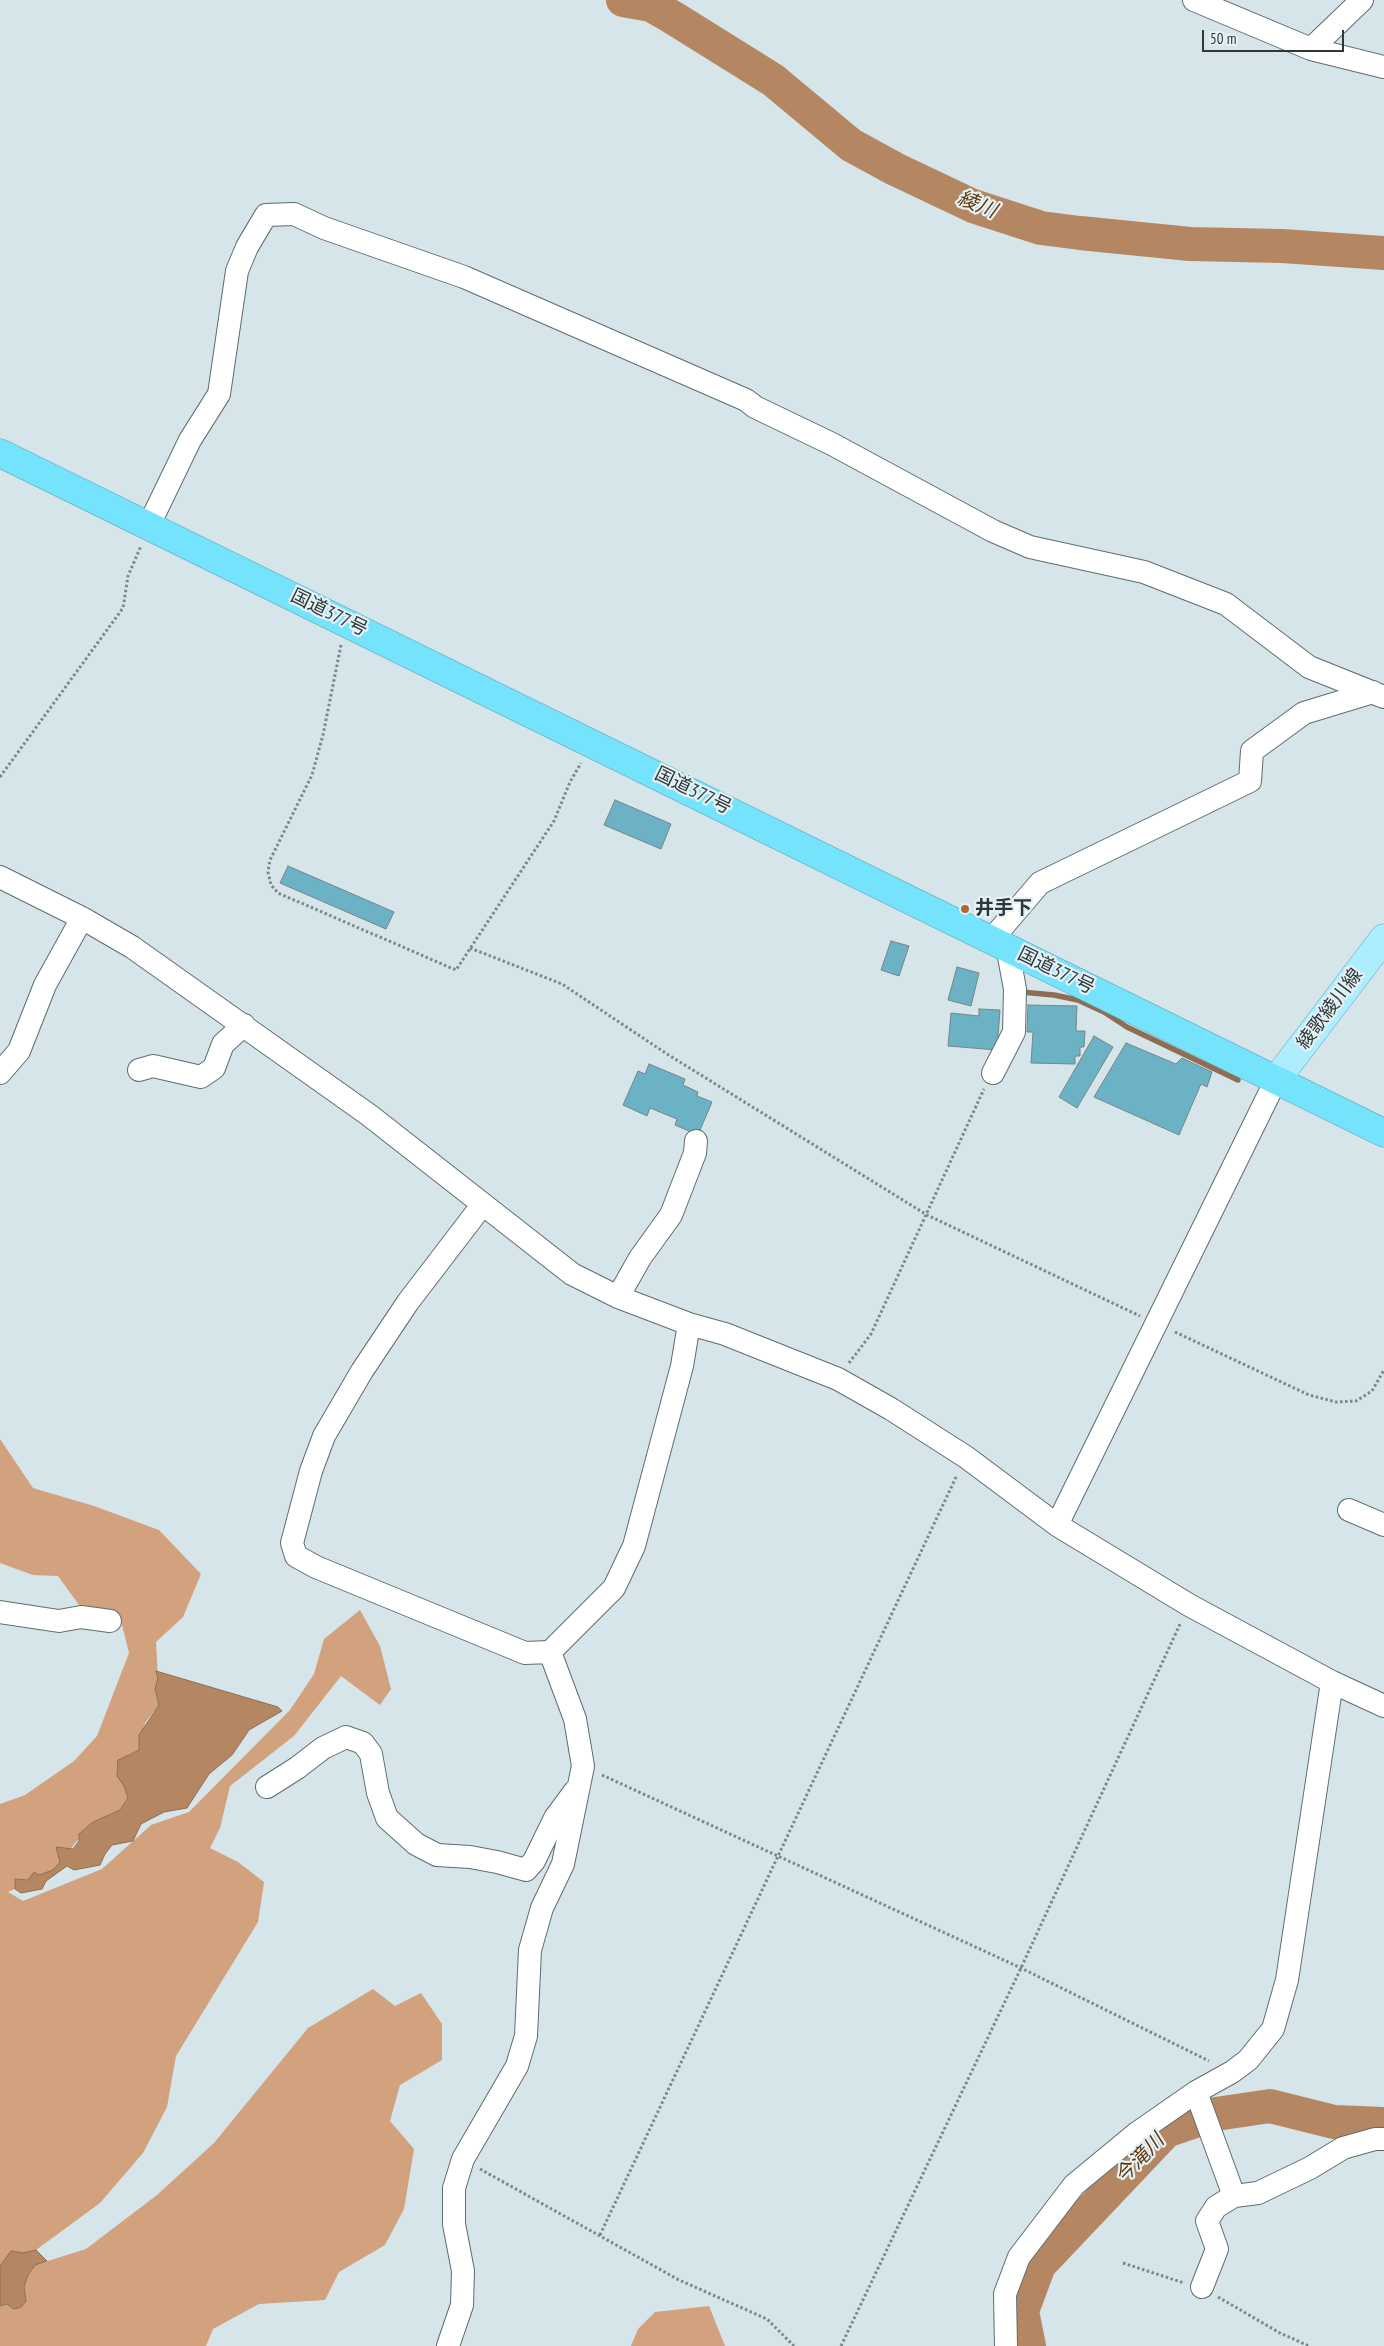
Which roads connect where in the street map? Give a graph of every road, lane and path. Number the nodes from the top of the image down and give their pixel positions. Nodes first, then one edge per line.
1 (1194, 0) edge
2 (1234, 0) edge
3 (1362, 0) edge
4 (1248, 23) junction
5 (1311, 49) junction
6 (1384, 67) edge
7 (0, 453) edge
8 (149, 525) junction
9 (350, 623) junction
10 (1378, 694) edge
11 (594, 743) junction
12 (0, 777) edge
13 (0, 877) edge
14 (82, 918) junction
15 (1384, 938) edge
16 (1000, 943) junction
17 (470, 948) junction
18 (244, 1025) junction
19 (139, 1070) dead end
20 (0, 1073) edge
21 (993, 1073) joint
22 (1276, 1080) junction
23 (1384, 1132) edge
24 (696, 1141) dead end
25 (483, 1204) junction
26 (928, 1215) junction
27 (618, 1297) junction
28 (1156, 1323) junction
29 (689, 1324) junction
30 (1384, 1370) edge
31 (838, 1379) junction
32 (966, 1457) junction
33 (1349, 1510) dead end
34 (1057, 1525) junction
35 (1384, 1525) edge
36 (1189, 1605) junction
37 (0, 1612) edge
38 (110, 1621) dead end
39 (550, 1652) junction
40 (1332, 1682) junction
41 (1384, 1706) edge
42 (581, 1775) junction
43 (267, 1787) dead end
44 (779, 1856) junction
45 (1021, 1968) junction
46 (1232, 2072) junction
47 (1198, 2097) junction
48 (1384, 2139) edge
49 (463, 2159) junction
50 (1234, 2196) junction
51 (600, 2235) junction
52 (1202, 2287) dead end
53 (448, 2346) edge
54 (794, 2346) edge
55 (841, 2346) edge
56 (1006, 2346) edge

1 - 4 street
2 - 4 street
3 - 5 street
4 - 5 street
5 - 6 street
7 - 8 highway, 国道377号
8 - 9 highway, 国道377号
8 - 10 street
8 - 12 path
9 - 11 highway, 国道377号
9 - 17 path
10 - 16 street
11 - 16 highway, 国道377号
11 - 17 path
13 - 14 street
14 - 18 street
14 - 20 street
15 - 22 main road, 綾歌綾川線
16 - 21 street
16 - 22 highway, 国道377号
17 - 26 path
18 - 19 street
18 - 25 street
21 - 26 path
22 - 23 highway, 国道377号
22 - 28 street
24 - 27 street
25 - 27 street
25 - 39 street
26 - 28 path
26 - 31 path
27 - 29 street
28 - 30 path
28 - 34 street
29 - 31 street
29 - 39 street
31 - 32 street
32 - 34 street
32 - 44 path
33 - 35 street
34 - 36 street
36 - 40 street
36 - 45 path
37 - 38 street
39 - 42 street
40 - 41 street
40 - 46 street
42 - 43 street
42 - 44 path
42 - 49 street
44 - 45 path
44 - 51 path
45 - 46 path
45 - 55 path
46 - 47 street
47 - 50 street
47 - 56 street
48 - 50 street
49 - 51 path
49 - 53 street
50 - 52 street
51 - 54 path

